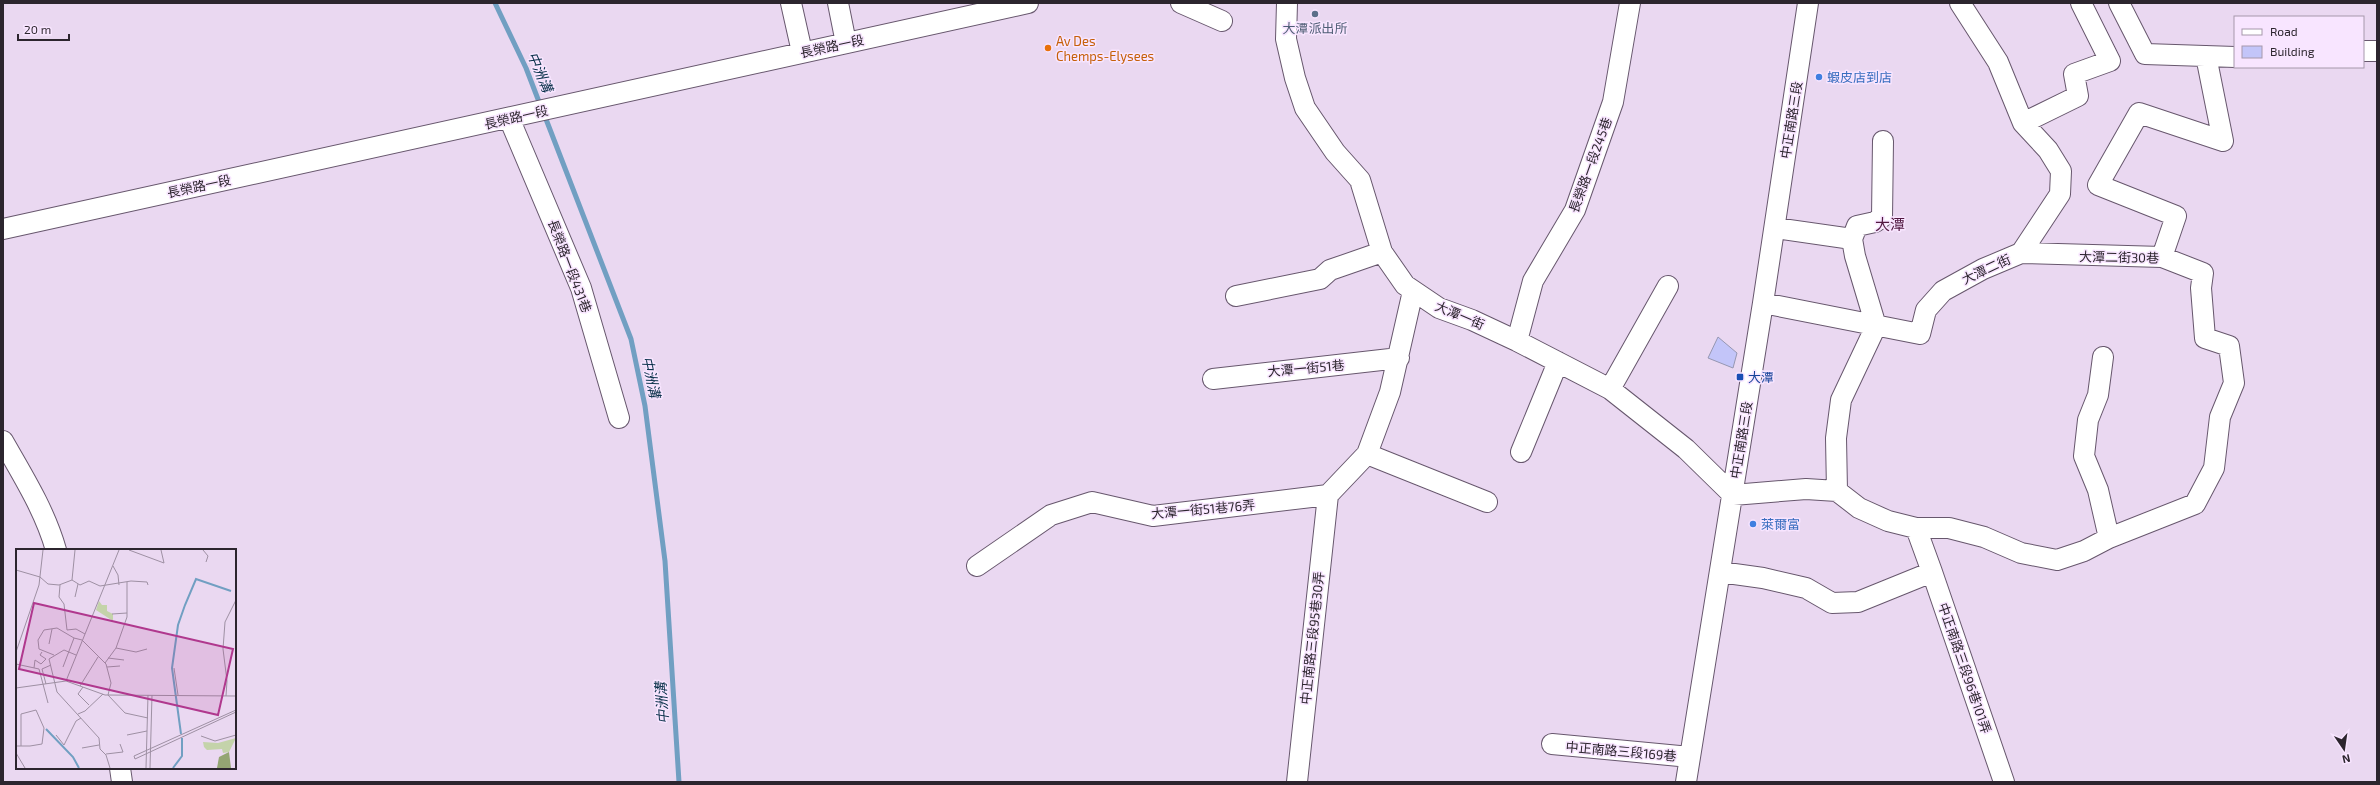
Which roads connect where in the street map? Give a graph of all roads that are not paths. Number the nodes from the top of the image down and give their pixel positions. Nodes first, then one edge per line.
1 (791, 3) edge
2 (838, 3) edge
3 (1028, 3) edge
4 (1181, 3) edge
5 (1287, 3) edge
6 (1630, 3) edge
7 (1808, 3) edge
8 (1960, 3) edge
9 (2081, 3) edge
10 (2119, 3) edge
11 (1222, 21) dead end
12 (846, 42) junction
13 (2377, 50) edge
14 (2364, 51) edge
15 (802, 52) junction
16 (2206, 56) junction
17 (2234, 57) edge
18 (509, 118) junction
19 (2023, 123) junction
20 (1883, 140) dead end
21 (1774, 228) junction
22 (3, 229) edge
23 (1852, 239) junction
24 (1382, 252) junction
25 (2021, 253) junction
26 (2162, 257) junction
27 (1668, 286) dead end
28 (1413, 291) junction
29 (1236, 296) dead end
30 (1763, 303) junction
31 (1876, 326) junction
32 (1517, 341) junction
33 (2104, 357) dead end
34 (1399, 358) junction
35 (1558, 362) junction
36 (1213, 379) dead end
37 (1610, 389) junction
38 (619, 418) dead end
39 (3, 441) edge
40 (1521, 452) dead end
41 (1367, 454) junction
42 (1838, 491) junction
43 (1328, 495) junction
44 (1733, 495) junction
45 (1487, 502) dead end
46 (1916, 528) junction
47 (2109, 538) junction
48 (56, 549) edge
49 (977, 566) dead end
50 (1720, 572) junction
51 (1923, 575) junction
52 (1552, 744) dead end
53 (1690, 757) junction
54 (120, 769) edge
55 (122, 782) edge
56 (1297, 782) edge
57 (1686, 782) edge
58 (2004, 782) edge

1 - 15 street
2 - 12 street
3 - 12 street, 長榮路一段
4 - 11 street
5 - 24 street, 大潭一街
6 - 32 street, 長榮路一段245巷
7 - 21 street, 中正南路三段
8 - 19 street, 大潭二街
9 - 19 street
10 - 16 street
12 - 15 street, 長榮路一段
13 - 14 street
15 - 18 street, 長榮路一段
16 - 17 street
16 - 26 street
18 - 22 street, 長榮路一段
18 - 38 street, 長榮路一段431巷
19 - 25 street, 大潭二街
20 - 23 street
21 - 23 street
21 - 30 street, 中正南路三段
23 - 31 street
24 - 28 street, 大潭一街
24 - 29 street
25 - 26 street, 大潭二街30巷
25 - 31 street, 大潭二街
26 - 47 street, 大潭二街30巷
27 - 37 street
28 - 32 street, 大潭一街
28 - 34 street
30 - 31 street, 大潭二街
30 - 44 street, 中正南路三段
31 - 42 street
32 - 35 street, 大潭一街
33 - 47 street
34 - 36 street, 大潭一街51巷
34 - 41 street
35 - 37 street, 大潭一街
35 - 40 street
37 - 44 street, 大潭一街
39 - 48 street
41 - 43 street
41 - 45 street
42 - 44 street
42 - 46 street
43 - 49 street, 大潭一街51巷76弄
43 - 56 street, 中正南路三段95巷30弄
44 - 50 street, 中正南路三段
46 - 47 street
46 - 51 street, 中正南路三段96巷101弄
50 - 51 street
50 - 53 street, 中正南路三段
51 - 58 street, 中正南路三段96巷101弄
52 - 53 street, 中正南路三段169巷
53 - 57 street, 中正南路三段
54 - 55 street

